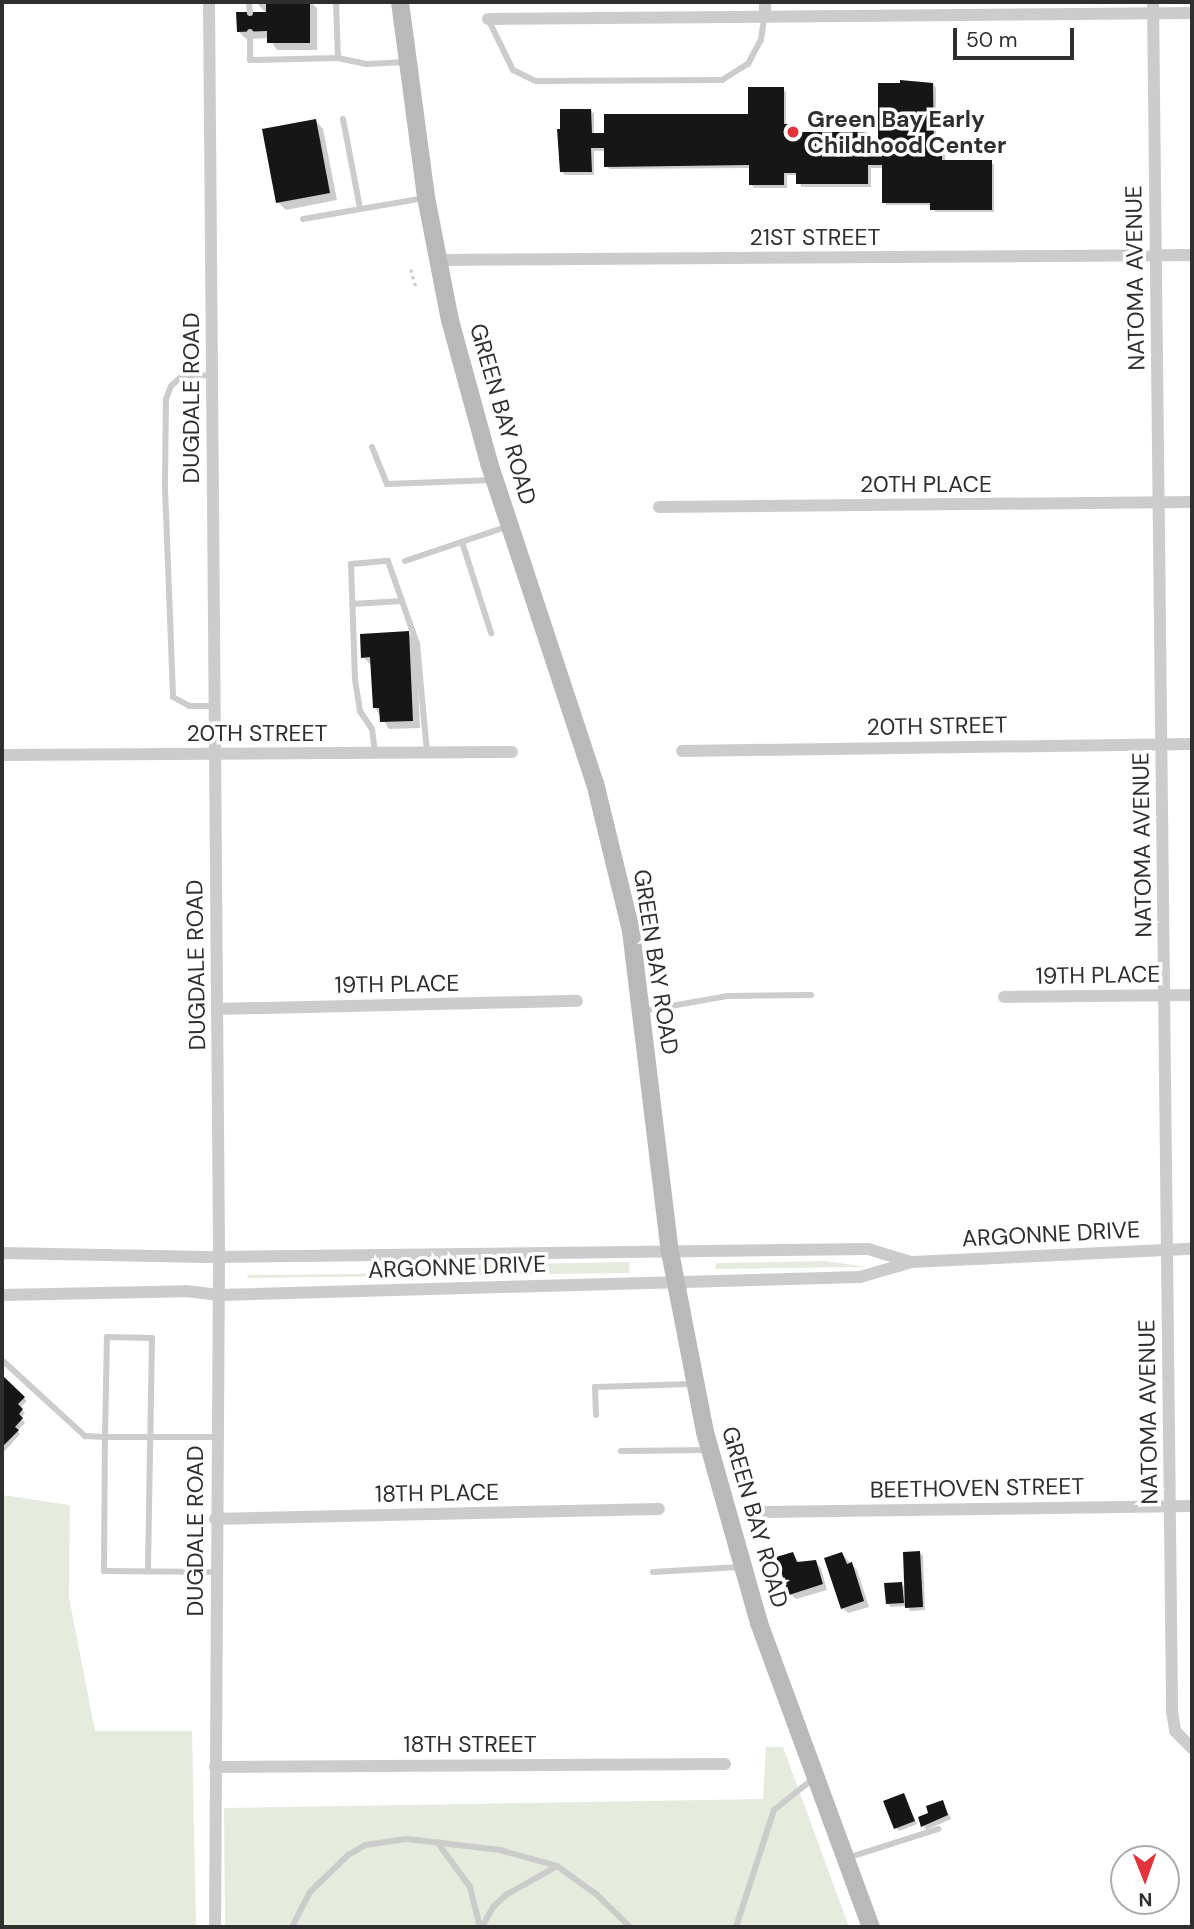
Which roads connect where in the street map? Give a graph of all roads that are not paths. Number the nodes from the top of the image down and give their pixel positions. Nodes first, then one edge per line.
1 (209, 2) edge
2 (250, 2) edge
3 (337, 2) edge
4 (400, 2) edge
5 (765, 2) edge
6 (1153, 8) edge
7 (250, 13) dead end
8 (1192, 13) edge
9 (765, 16) junction
10 (488, 19) joint
11 (250, 33) dead end
12 (338, 58) junction
13 (408, 62) junction
14 (343, 119) dead end
15 (426, 197) junction
16 (360, 208) junction
17 (303, 219) dead end
18 (1192, 255) edge
19 (1156, 256) junction
20 (437, 260) junction
21 (211, 375) junction
22 (372, 447) dead end
23 (495, 480) junction
24 (1192, 502) edge
25 (1159, 503) junction
26 (659, 507) dead end
27 (510, 526) junction
28 (462, 542) junction
29 (405, 561) dead end
30 (402, 601) junction
31 (352, 604) junction
32 (491, 633) dead end
33 (214, 706) junction
34 (1161, 744) junction
35 (1192, 744) edge
36 (682, 751) dead end
37 (427, 752) junction
38 (512, 752) dead end
39 (375, 753) junction
40 (215, 754) junction
41 (2, 755) edge
42 (811, 995) dead end
43 (1164, 995) junction
44 (1192, 995) edge
45 (1004, 997) dead end
46 (577, 1001) dead end
47 (217, 1009) junction
48 (641, 1011) junction
49 (1167, 1249) junction
50 (1192, 1249) edge
51 (670, 1252) junction
52 (2, 1253) edge
53 (219, 1257) junction
54 (912, 1262) junction
55 (675, 1284) junction
56 (2, 1294) edge
57 (219, 1295) junction
58 (2, 1360) edge
59 (694, 1384) junction
60 (596, 1415) dead end
61 (105, 1437) junction
62 (150, 1437) junction
63 (217, 1437) junction
64 (709, 1450) junction
65 (621, 1451) dead end
66 (1192, 1506) edge
67 (1170, 1507) junction
68 (659, 1509) dead end
69 (763, 1512) dead end
70 (215, 1520) junction
71 (741, 1567) junction
72 (148, 1571) junction
73 (215, 1572) junction
74 (653, 1572) dead end
75 (1192, 1748) edge
76 (725, 1764) dead end
77 (215, 1767) junction
78 (814, 1778) junction
79 (938, 1829) dead end
80 (437, 1842) junction
81 (845, 1858) junction
82 (557, 1867) junction
83 (215, 1927) edge
84 (292, 1927) edge
85 (481, 1927) edge
86 (630, 1927) edge
87 (736, 1927) edge
88 (871, 1927) edge

1 - 21 street, DUGDALE ROAD
2 - 7 lane
3 - 12 lane
4 - 13 main road, GREEN BAY ROAD
5 - 9 street
6 - 8 street
6 - 9 street
6 - 19 street, NATOMA AVENUE
9 - 10 street
9 - 10 lane
11 - 12 lane
12 - 13 lane
13 - 15 main road, GREEN BAY ROAD
14 - 16 lane
15 - 16 lane
15 - 20 main road, GREEN BAY ROAD
16 - 17 lane
18 - 19 street, 21ST STREET
19 - 20 street, 21ST STREET
19 - 25 street, NATOMA AVENUE
20 - 23 main road, GREEN BAY ROAD
21 - 33 street, DUGDALE ROAD
21 - 33 lane
22 - 23 lane
23 - 27 main road, GREEN BAY ROAD
24 - 25 street, 20TH PLACE
25 - 26 street, 20TH PLACE
25 - 34 street, NATOMA AVENUE
27 - 28 lane
27 - 48 main road, GREEN BAY ROAD
28 - 29 lane
28 - 32 lane
30 - 31 lane
30 - 31 lane
30 - 37 lane
31 - 39 lane
33 - 40 street, DUGDALE ROAD
34 - 35 street, 20TH STREET
34 - 36 street, 20TH STREET
34 - 43 street, NATOMA AVENUE
37 - 38 street, 20TH STREET
37 - 39 street, 20TH STREET
39 - 40 street, 20TH STREET
40 - 41 street, 20TH STREET
40 - 47 street, DUGDALE ROAD
42 - 48 lane
43 - 44 street, 19TH PLACE
43 - 45 street, 19TH PLACE
43 - 49 street, NATOMA AVENUE
46 - 47 street, 19TH PLACE
47 - 53 street, DUGDALE ROAD
48 - 51 main road, GREEN BAY ROAD
49 - 50 street, ARGONNE DRIVE
49 - 54 street, ARGONNE DRIVE
49 - 67 street, NATOMA AVENUE
51 - 53 street, ARGONNE DRIVE
51 - 54 street, ARGONNE DRIVE
51 - 55 main road, GREEN BAY ROAD
52 - 53 street, ARGONNE DRIVE
53 - 57 street, DUGDALE ROAD
54 - 55 street, ARGONNE DRIVE
55 - 57 street, ARGONNE DRIVE
55 - 59 main road, GREEN BAY ROAD
56 - 57 street, ARGONNE DRIVE
57 - 63 street, DUGDALE ROAD
58 - 61 lane
59 - 60 lane
59 - 64 main road, GREEN BAY ROAD
61 - 62 lane
61 - 62 lane
61 - 72 lane
62 - 63 lane
62 - 72 lane
63 - 70 street, DUGDALE ROAD
64 - 65 lane
64 - 71 main road, GREEN BAY ROAD
66 - 67 street, BEETHOVEN STREET
67 - 69 street, BEETHOVEN STREET
67 - 75 street, NATOMA AVENUE
68 - 70 street, 18TH PLACE
70 - 73 street, DUGDALE ROAD
71 - 74 lane
71 - 78 main road, GREEN BAY ROAD
72 - 73 lane
73 - 77 street, DUGDALE ROAD
76 - 77 street, 18TH STREET
77 - 83 street, DUGDALE ROAD
78 - 81 main road, GREEN BAY ROAD
78 - 87 lane
79 - 81 lane
80 - 82 lane
80 - 84 lane
80 - 85 lane
81 - 88 main road, GREEN BAY ROAD
82 - 85 lane
82 - 86 lane

